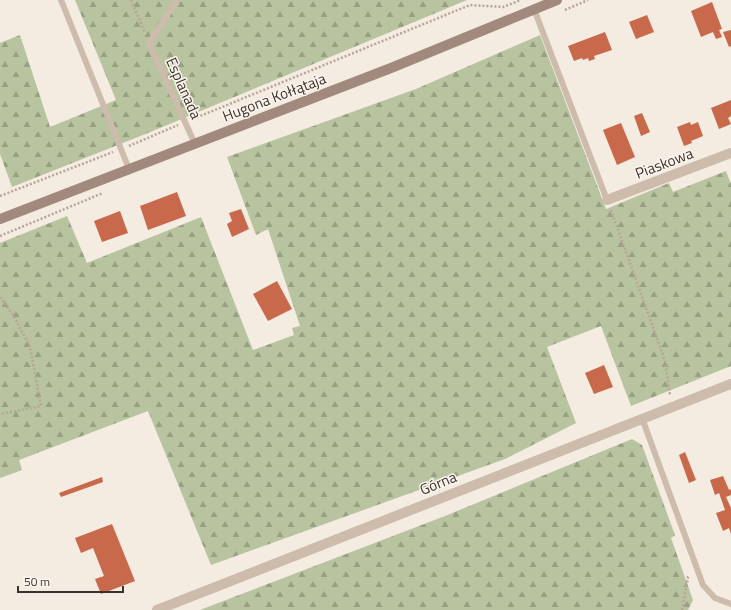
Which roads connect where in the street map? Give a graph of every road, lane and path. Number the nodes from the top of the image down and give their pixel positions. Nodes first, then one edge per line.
1 (61, 0) edge
2 (131, 0) edge
3 (177, 0) edge
4 (521, 0) edge
5 (557, 0) edge
6 (534, 9) junction
7 (149, 43) junction
8 (185, 122) junction
9 (195, 144) junction
10 (122, 149) junction
11 (731, 153) edge
12 (129, 169) junction
13 (0, 196) edge
14 (607, 200) junction
15 (0, 219) edge
16 (0, 298) edge
17 (731, 384) edge
18 (674, 406) junction
19 (0, 414) edge
20 (642, 418) junction
21 (698, 573) junction
22 (731, 604) edge
23 (157, 610) edge
24 (682, 610) edge

1 - 10 lane
2 - 7 path
3 - 7 lane
4 - 8 path
5 - 6 main road, Hugona Kołłątaja
6 - 9 main road, Hugona Kołłątaja
6 - 14 lane
7 - 8 lane, Esplanada
8 - 9 lane, Esplanada
8 - 10 path
9 - 12 main road, Hugona Kołłątaja
10 - 12 lane
10 - 13 path
11 - 14 street, Piaskowa
12 - 15 main road, Hugona Kołłątaja
14 - 18 path
16 - 19 path
17 - 18 street, Górna
18 - 20 street, Górna
20 - 21 lane
20 - 23 street, Górna
21 - 22 lane
21 - 24 path

